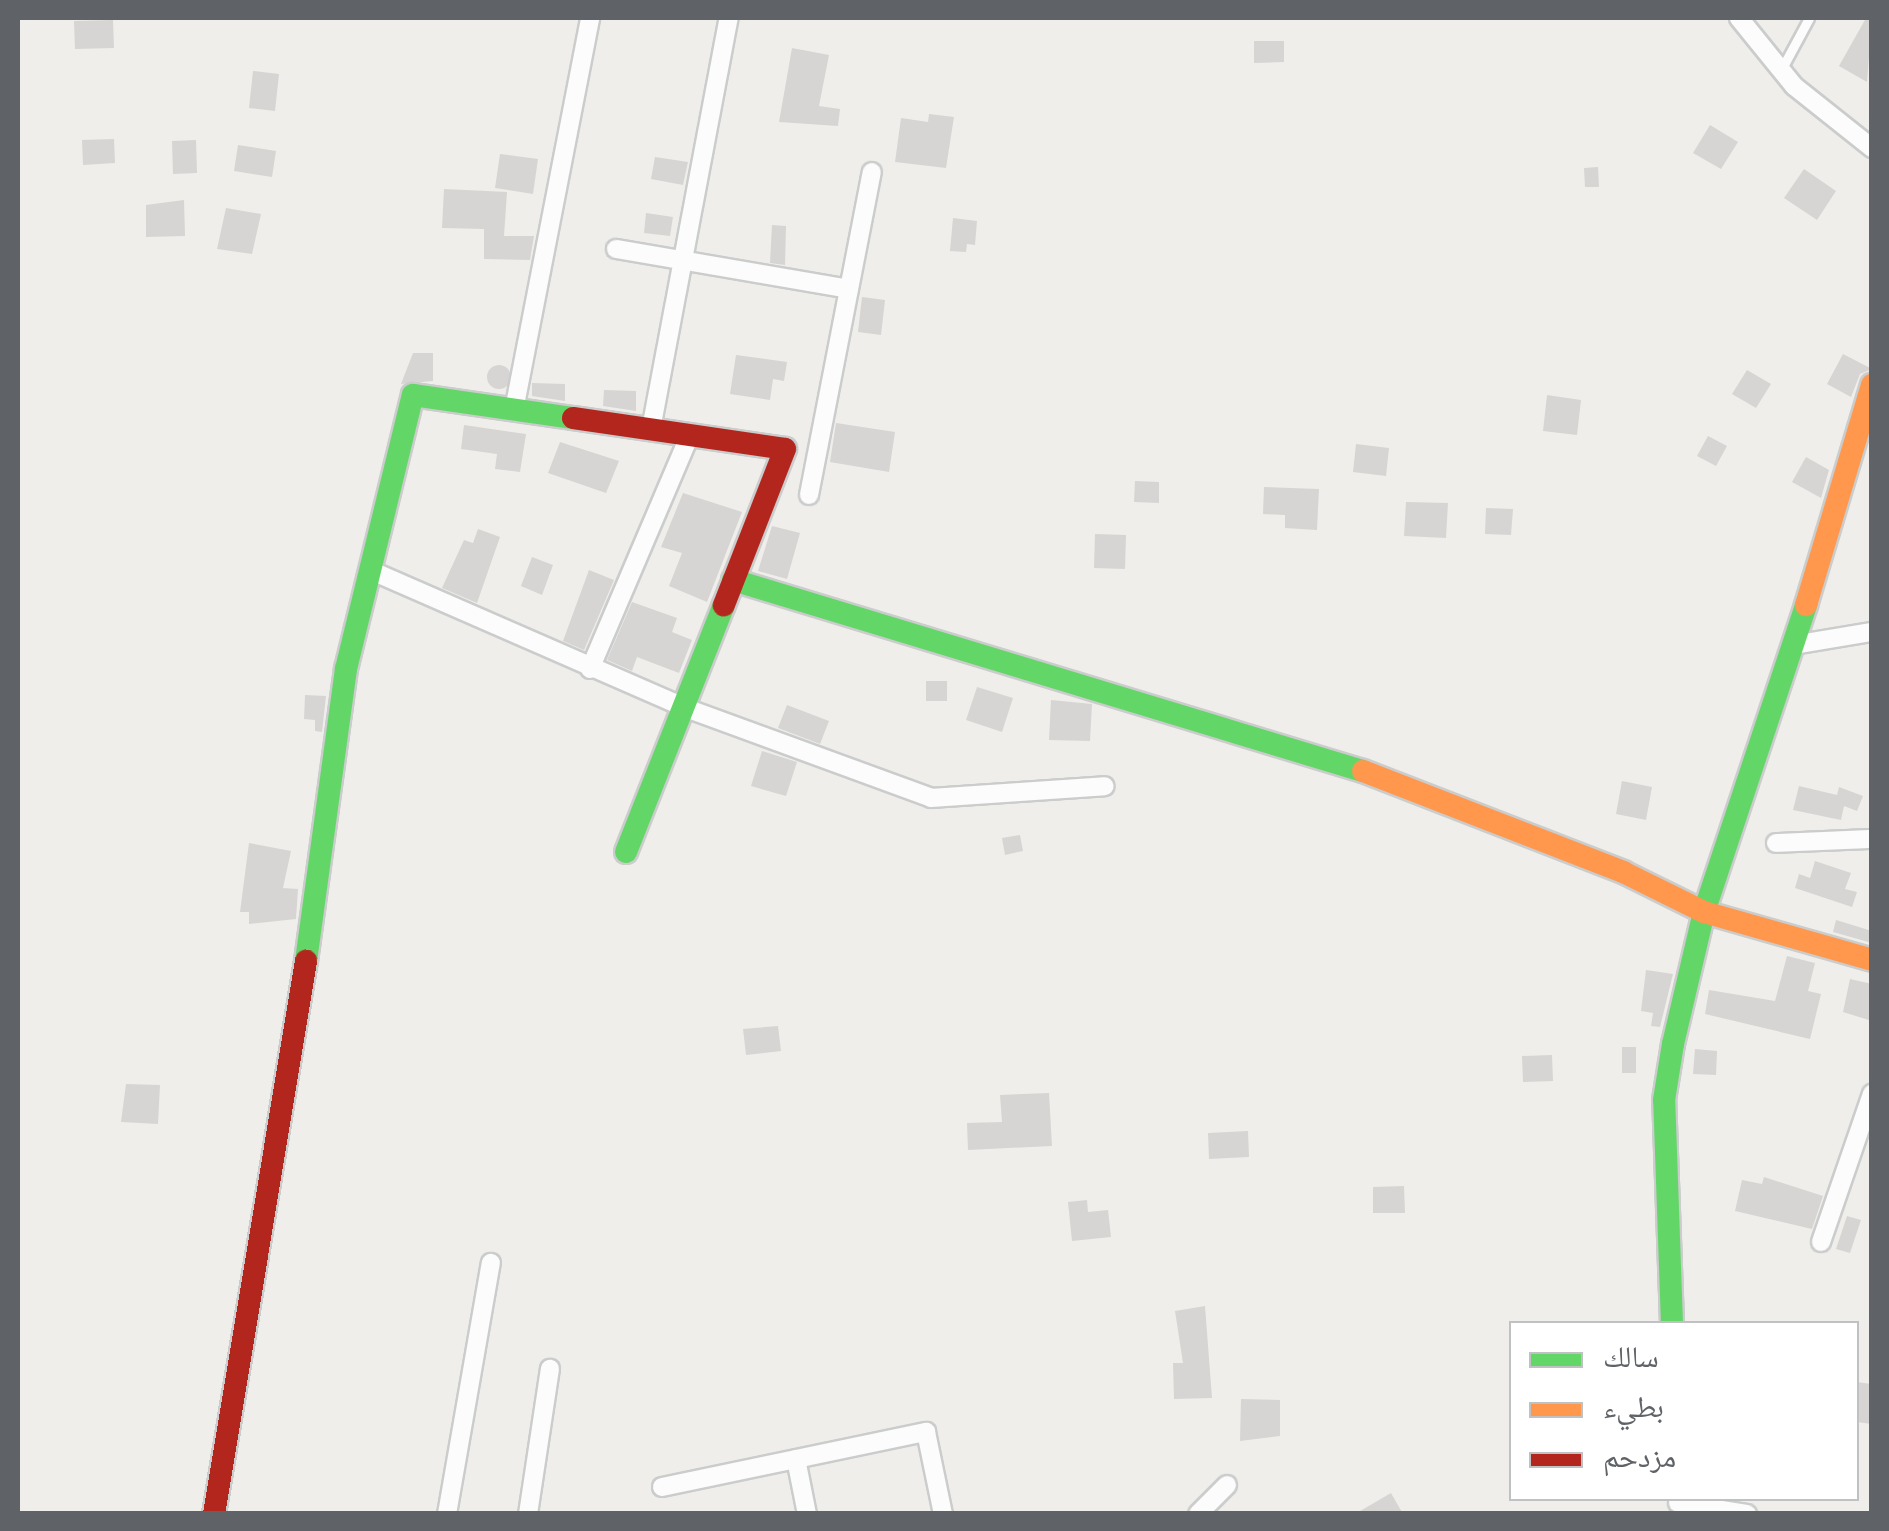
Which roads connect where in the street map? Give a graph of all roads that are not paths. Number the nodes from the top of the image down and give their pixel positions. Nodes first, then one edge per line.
1 (590, 18) edge
2 (730, 18) edge
3 (1739, 18) edge
4 (1809, 18) edge
5 (1782, 70) junction
6 (1872, 148) edge
7 (872, 172) dead end
8 (616, 249) dead end
9 (683, 261) junction
10 (849, 289) junction
11 (1872, 385) edge
12 (514, 410) junction
13 (651, 430) junction
14 (690, 435) junction
15 (809, 495) dead end
16 (370, 570) junction
17 (734, 580) junction
18 (1872, 632) edge
19 (1794, 645) junction
20 (590, 669) junction
21 (683, 707) junction
22 (1105, 786) dead end
23 (1872, 839) edge
24 (1776, 844) dead end
25 (626, 852) dead end
26 (1704, 912) junction
27 (1872, 960) edge
28 (1872, 1094) edge
29 (1821, 1242) dead end
30 (491, 1264) dead end
31 (1672, 1321) edge
32 (550, 1369) dead end
33 (796, 1459) junction
34 (1228, 1485) dead end
35 (662, 1487) dead end
36 (1678, 1505) edge
37 (214, 1514) edge
38 (447, 1514) edge
39 (528, 1514) edge
40 (808, 1514) edge
41 (942, 1514) edge
42 (1198, 1514) edge
43 (1748, 1514) edge

1 - 12 street
2 - 9 street
3 - 5 street
4 - 5 lane
5 - 6 street
7 - 10 street
8 - 9 street
9 - 10 street
9 - 13 street
10 - 15 street
11 - 19 street
12 - 13 street
12 - 16 street
13 - 14 street
14 - 17 street
14 - 20 street
16 - 20 street
16 - 37 street
17 - 21 street
17 - 26 street
18 - 19 street
19 - 26 street
20 - 21 street
21 - 22 street
21 - 25 street
23 - 24 street
26 - 27 street
26 - 31 street
28 - 29 street
30 - 38 street
32 - 39 street
33 - 35 street
33 - 40 street
33 - 41 street
34 - 42 street
36 - 43 street

